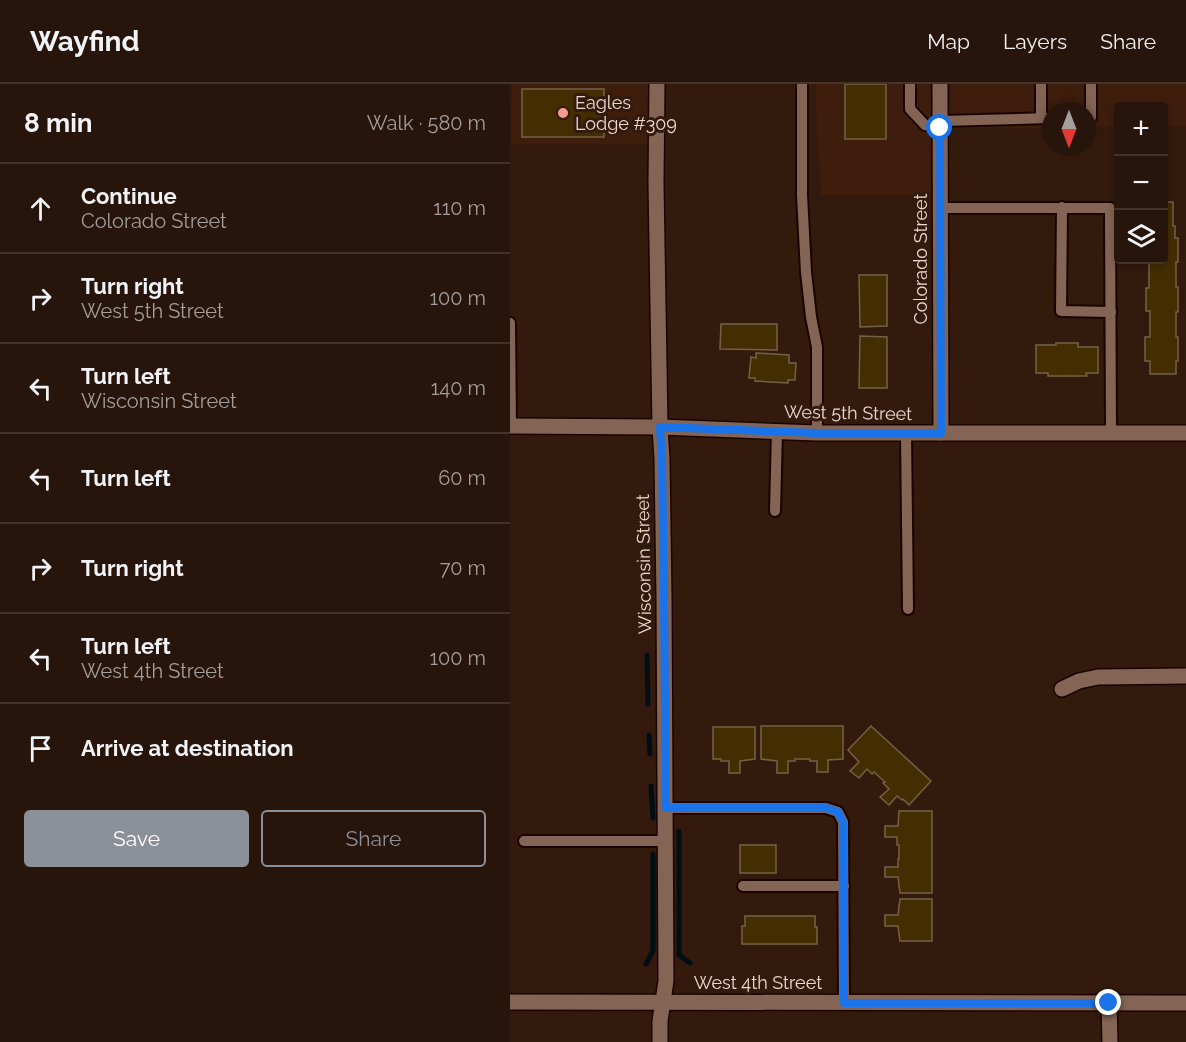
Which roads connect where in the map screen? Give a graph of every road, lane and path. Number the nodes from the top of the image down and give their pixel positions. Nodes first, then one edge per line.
1 (657, 84) edge
2 (802, 84) edge
3 (910, 84) edge
4 (940, 84) edge
5 (1041, 84) edge
6 (1091, 84) edge
7 (1044, 102) edge
8 (1091, 102) edge
9 (1042, 118) edge
10 (940, 124) junction
11 (1062, 207) junction
12 (941, 208) junction
13 (1111, 312) junction
14 (510, 323) edge
15 (511, 426) edge
16 (660, 427) junction
17 (777, 432) junction
18 (817, 433) junction
19 (906, 433) junction
20 (941, 433) junction
21 (1111, 433) junction
22 (1186, 433) edge
23 (776, 511) dead end
24 (908, 609) dead end
25 (1186, 676) edge
26 (1062, 689) dead end
27 (666, 808) junction
28 (666, 841) junction
29 (524, 842) dead end
30 (743, 886) dead end
31 (843, 886) junction
32 (510, 1002) edge
33 (663, 1002) junction
34 (844, 1003) junction
35 (1109, 1003) junction
36 (1186, 1003) edge
37 (660, 1042) edge
38 (1110, 1042) edge

1 - 16 street, Wisconsin Street
2 - 18 lane
3 - 10 lane
4 - 10 street, Colorado Street
5 - 7 lane
6 - 8 lane
9 - 10 lane
10 - 12 street, Colorado Street
11 - 12 lane
11 - 13 lane
11 - 13 lane
12 - 20 street, Colorado Street
13 - 21 lane
14 - 15 lane
15 - 16 street, West 5th Street
16 - 17 street, West 5th Street
16 - 27 street, Wisconsin Street
17 - 18 street, West 5th Street
17 - 23 lane
18 - 19 street, West 5th Street
19 - 20 street, West 5th Street
19 - 24 lane
20 - 21 street, West 5th Street
21 - 22 street, West 5th Street
25 - 26 street
27 - 28 street, Wisconsin Street
27 - 31 lane
28 - 29 lane
28 - 33 street, Wisconsin Street
30 - 31 lane
31 - 34 lane
32 - 33 street, West 4th Street
33 - 34 street, West 4th Street
33 - 37 street, Wisconsin Street
34 - 35 street, West 4th Street
35 - 36 street, West 4th Street
35 - 38 street

